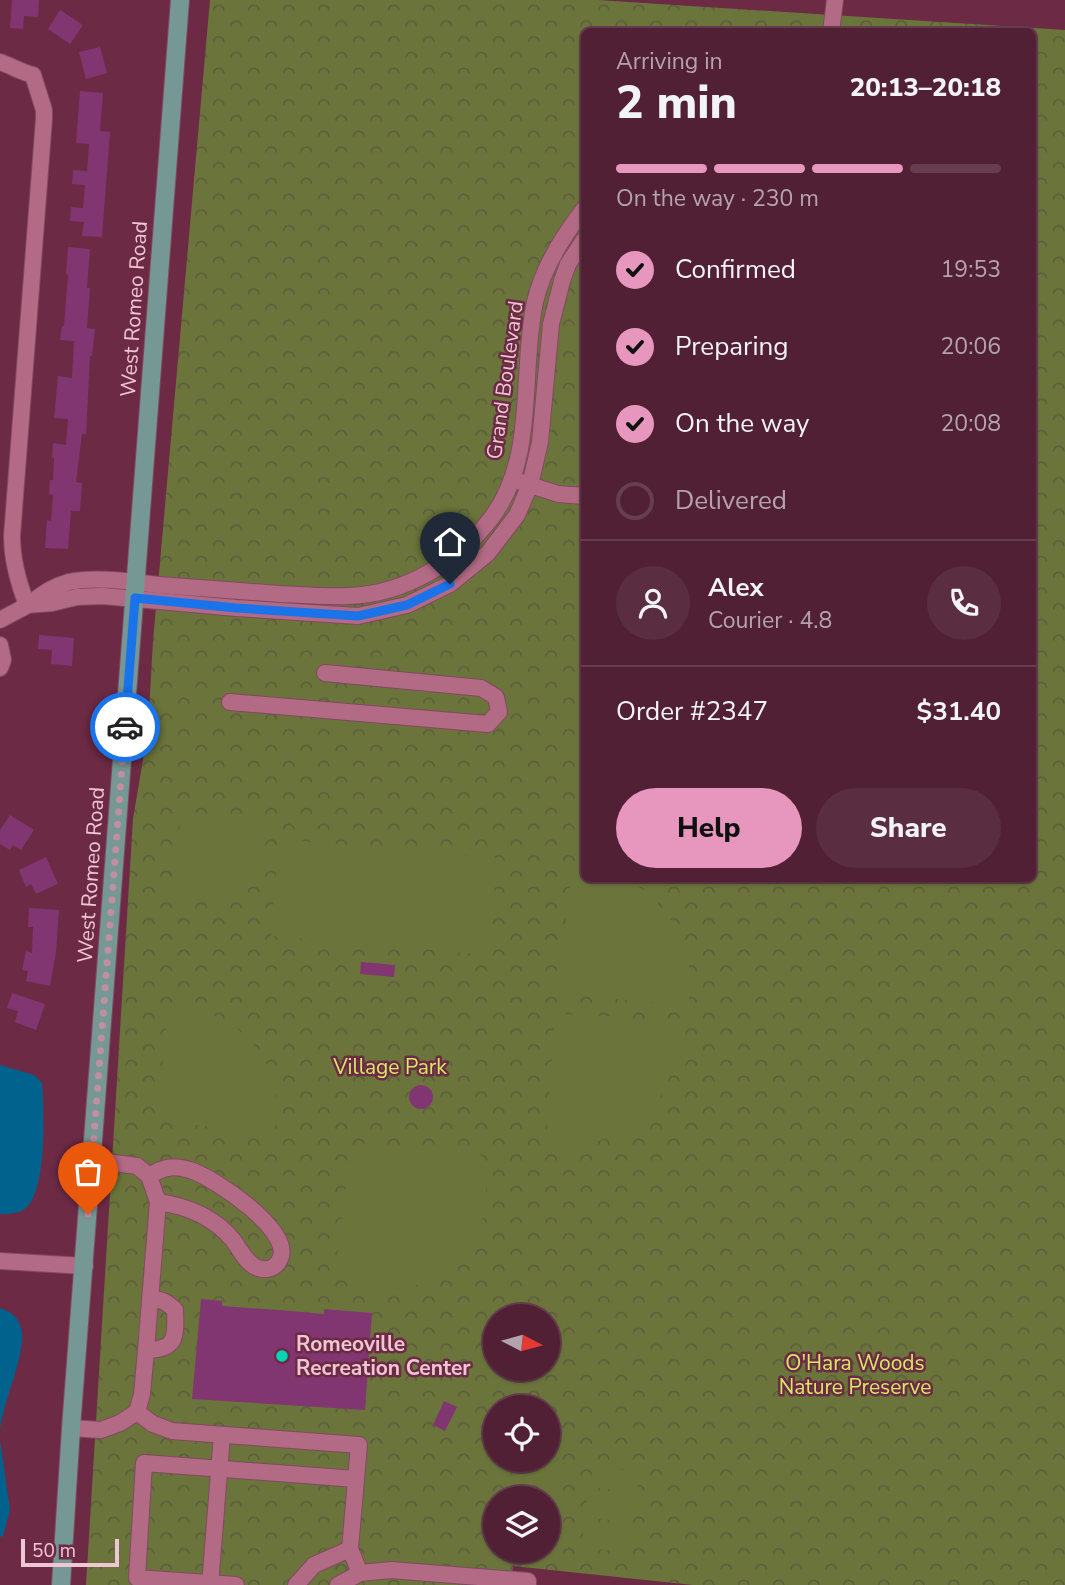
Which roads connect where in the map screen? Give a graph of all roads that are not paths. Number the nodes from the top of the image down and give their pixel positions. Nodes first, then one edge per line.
1 (180, 0) edge
2 (835, 0) edge
3 (832, 28) edge
4 (0, 62) edge
5 (581, 213) edge
6 (581, 244) edge
7 (552, 258) junction
8 (568, 264) junction
9 (581, 270) edge
10 (512, 479) junction
11 (530, 485) junction
12 (581, 496) edge
13 (135, 590) junction
14 (27, 605) junction
15 (0, 620) edge
16 (0, 645) edge
17 (0, 668) edge
18 (324, 673) dead end
19 (230, 702) dead end
20 (92, 1160) junction
21 (149, 1176) junction
22 (158, 1202) junction
23 (0, 1261) edge
24 (85, 1266) junction
25 (150, 1298) junction
26 (146, 1350) junction
27 (137, 1412) junction
28 (71, 1428) junction
29 (222, 1435) junction
30 (219, 1469) junction
31 (356, 1479) junction
32 (350, 1549) junction
33 (360, 1573) junction
34 (528, 1583) edge
35 (211, 1584) edge
36 (61, 1585) edge
37 (236, 1585) edge
38 (296, 1585) edge
39 (338, 1585) edge

1 - 13 main road, West Romeo Road
2 - 3 street
4 - 14 street
5 - 7 street, Grand Boulevard
6 - 8 street, Grand Boulevard
7 - 8 street
7 - 10 street, Grand Boulevard
8 - 9 street
8 - 11 street, Grand Boulevard
10 - 11 street
10 - 13 street, Grand Boulevard
11 - 12 street
11 - 13 street, Grand Boulevard
13 - 14 street
13 - 20 main road, West Romeo Road
14 - 15 street
16 - 17 street
18 - 19 street
20 - 21 street
20 - 24 main road, West Romeo Road
21 - 22 street
21 - 22 street
22 - 25 street
23 - 24 street
24 - 28 main road, West Romeo Road
25 - 26 street
25 - 26 street
26 - 27 street
27 - 28 street
27 - 29 street
28 - 36 main road, West Romeo Road
29 - 30 street
29 - 31 street
30 - 31 street
30 - 35 street
30 - 35 street
31 - 32 street
32 - 33 street
32 - 38 street
33 - 34 street
33 - 39 street
35 - 37 street

